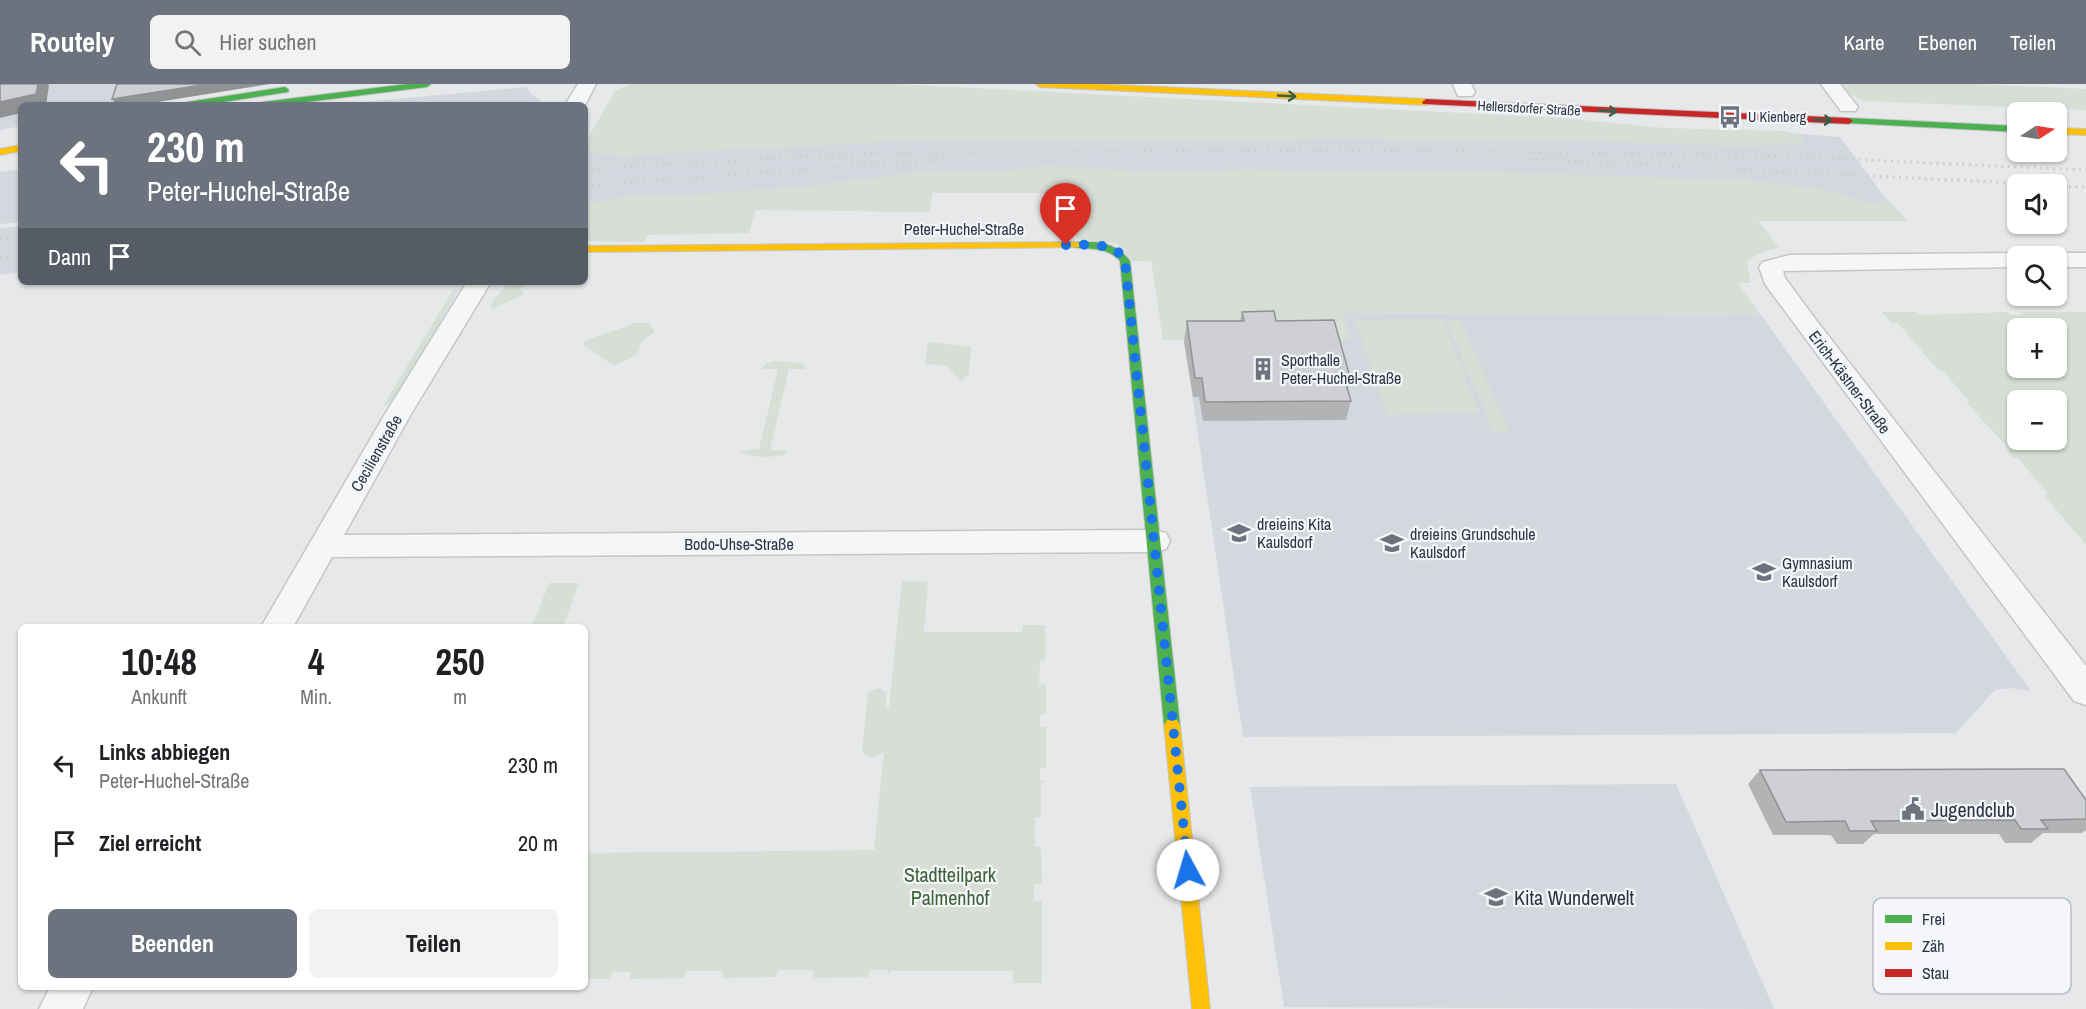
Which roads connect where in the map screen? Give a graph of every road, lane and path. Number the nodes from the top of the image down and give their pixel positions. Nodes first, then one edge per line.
1 (323, 84) edge
2 (333, 84) edge
3 (427, 84) edge
4 (587, 84) edge
5 (1040, 84) edge
6 (1303, 84) edge
7 (1830, 84) edge
8 (1466, 94) edge
9 (206, 102) edge
10 (239, 102) edge
11 (287, 102) edge
12 (577, 102) edge
13 (1848, 107) junction
14 (2006, 114) dead end
15 (2007, 128) edge
16 (2067, 131) edge
17 (2086, 132) edge
18 (18, 136) edge
19 (0, 139) edge
20 (18, 149) edge
21 (0, 152) edge
22 (588, 249) edge
23 (2007, 260) edge
24 (2067, 260) edge
25 (2086, 260) edge
26 (477, 285) edge
27 (1155, 541) junction
28 (323, 546) junction
29 (279, 624) edge
30 (2086, 691) edge
31 (71, 990) edge
32 (60, 1009) edge
33 (1201, 1009) edge

1 - 9 main road
2 - 10 main road
3 - 11 main road
4 - 12 street
5 -> 8 main road, Hellersdorfer Straße
6 - 8 main road, Hellersdorfer Straße
7 - 13 street
8 - 13 main road, Hellersdorfer Straße
8 -> 15 main road, Hellersdorfer Straße
13 - 14 main road, Hellersdorfer Straße
16 - 17 main road
18 - 19 main road
20 - 21 main road
22 - 27 main road, Peter-Huchel-Straße
23 - 30 street, Erich-Kästner-Straße
24 - 25 street
26 - 28 street, Cecilienstraße
27 - 28 street, Bodo-Uhse-Straße
27 - 33 main road, Peter-Huchel-Straße
28 - 29 street, Cecilienstraße
31 - 32 street

